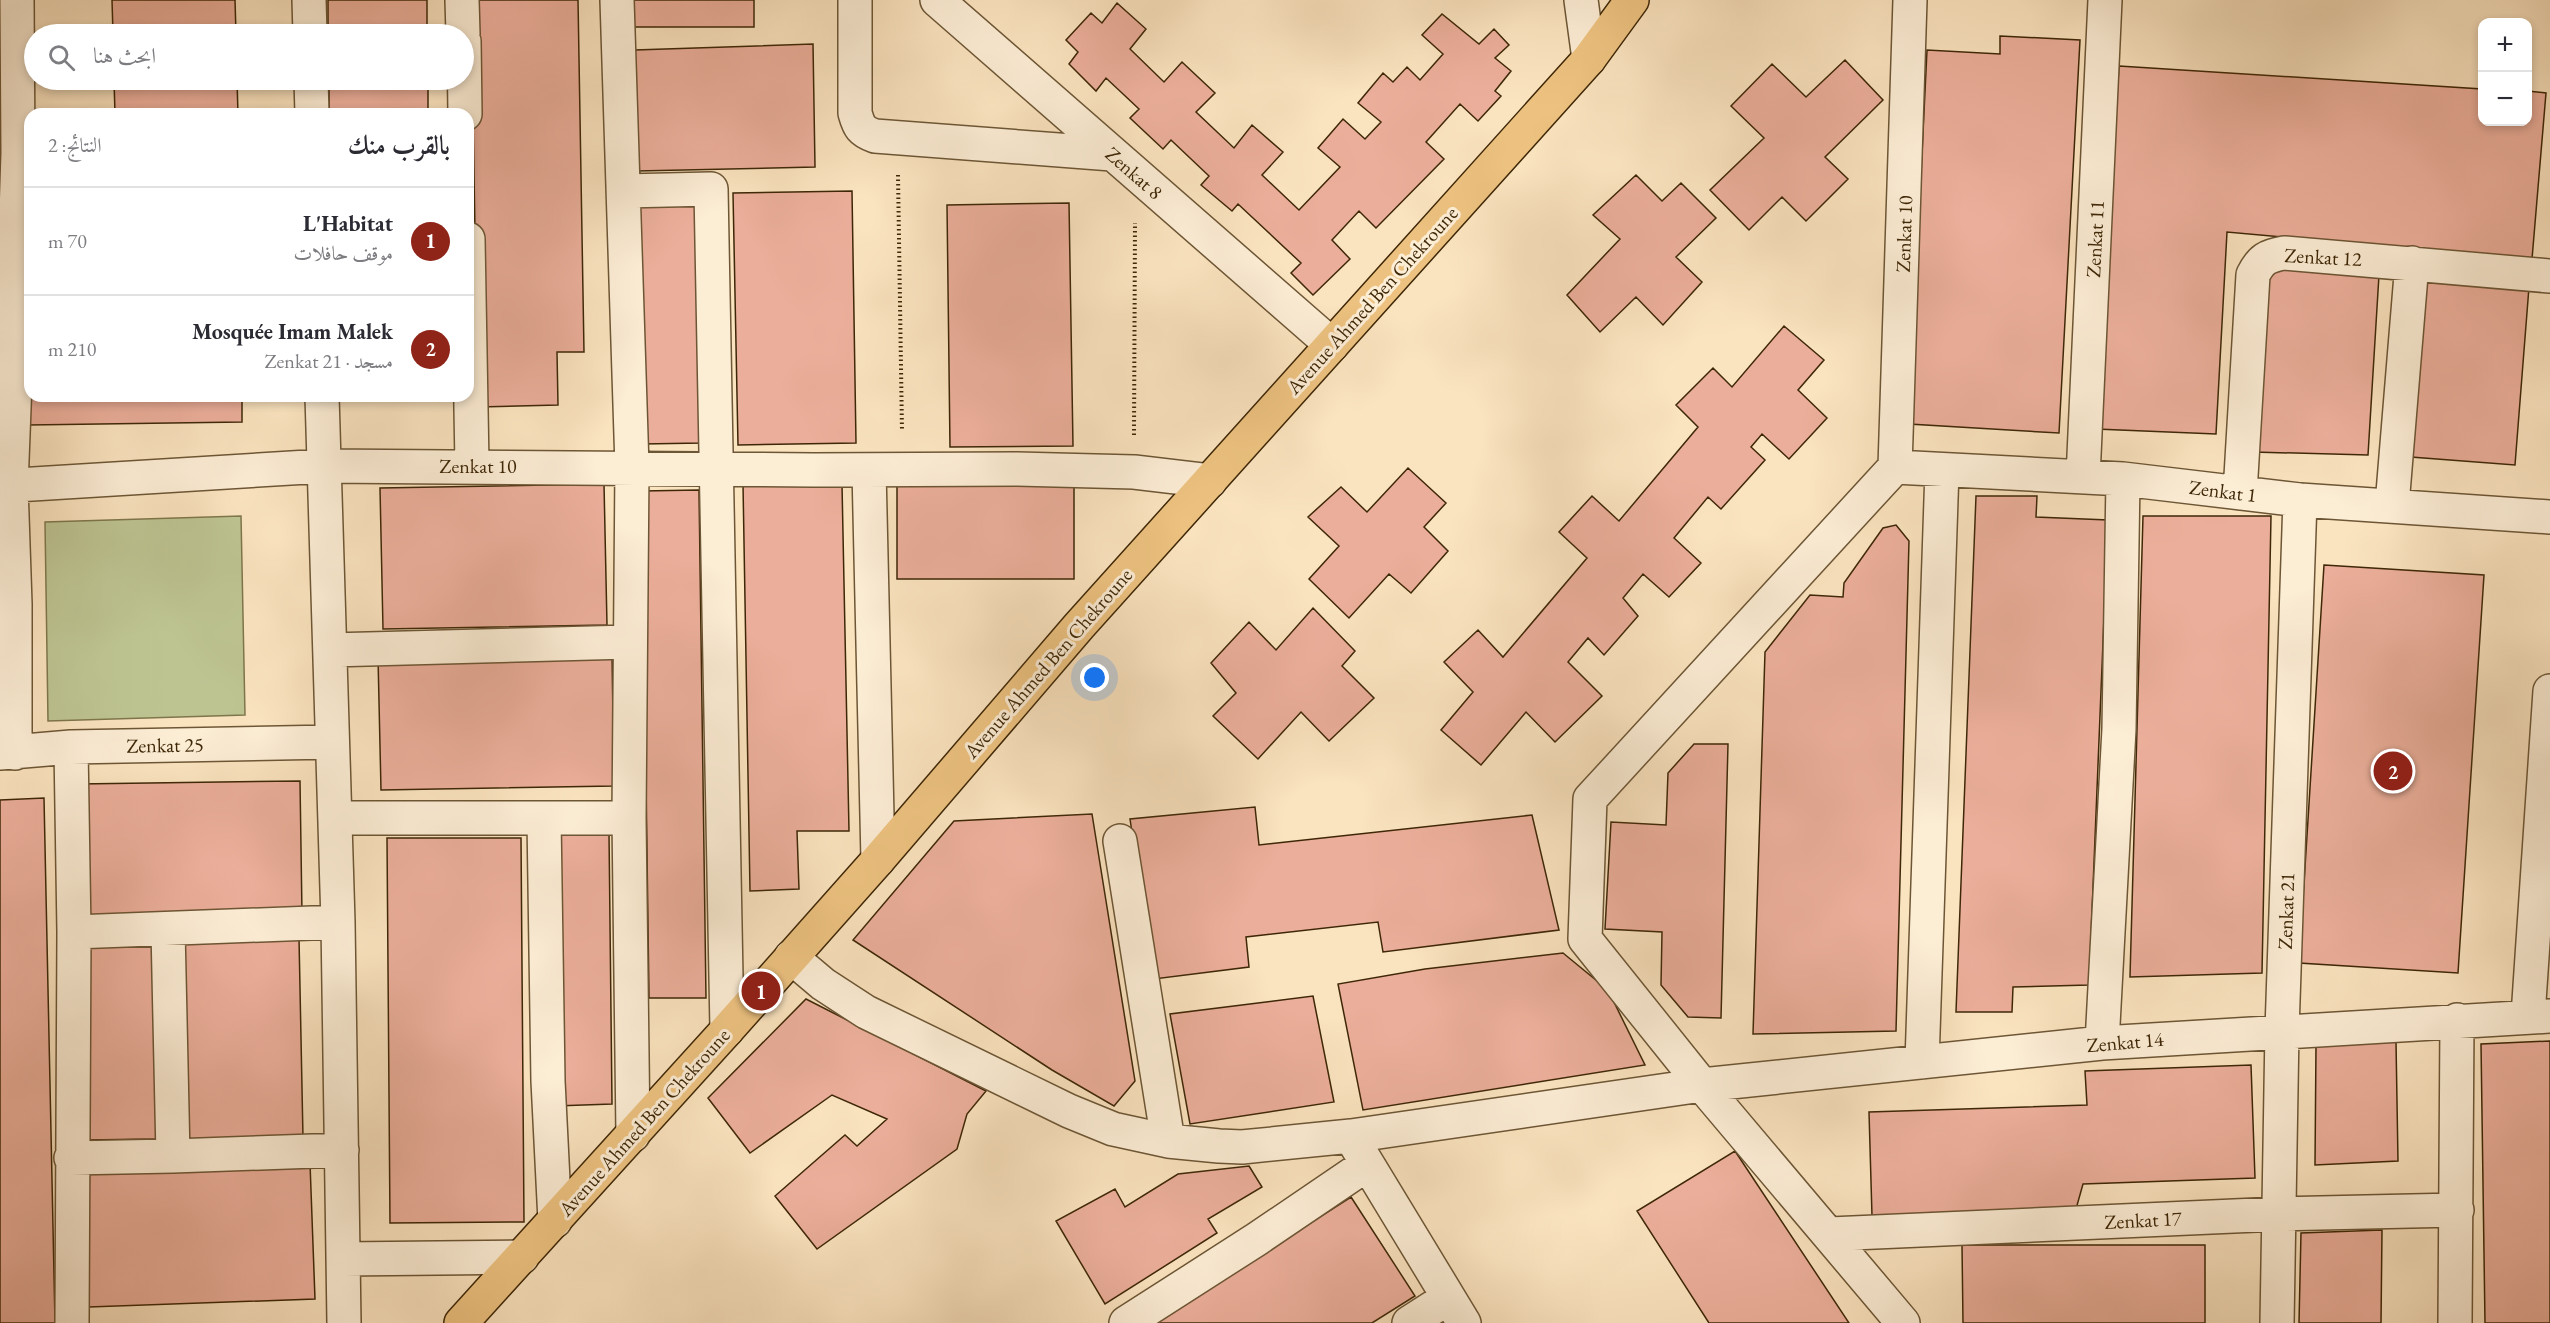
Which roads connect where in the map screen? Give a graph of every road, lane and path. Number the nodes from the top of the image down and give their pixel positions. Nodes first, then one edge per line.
1 (17, 0) edge
2 (309, 0) edge
3 (462, 0) edge
4 (617, 0) edge
5 (855, 0) edge
6 (937, 0) edge
7 (1581, 0) edge
8 (1632, 0) edge
9 (1910, 0) edge
10 (2105, 0) edge
11 (310, 24) edge
12 (463, 24) edge
13 (1589, 58) junction
14 (311, 90) edge
15 (465, 90) edge
16 (312, 108) edge
17 (465, 108) edge
18 (898, 138) junction
19 (16, 153) edge
20 (1124, 164) junction
21 (624, 190) junction
22 (2412, 263) junction
23 (2550, 276) edge
24 (5, 322) edge
25 (1332, 345) junction
26 (321, 402) edge
27 (471, 402) edge
28 (472, 465) junction
29 (324, 466) junction
30 (632, 467) junction
31 (1895, 467) junction
32 (903, 469) junction
33 (718, 470) junction
34 (869, 470) junction
35 (1942, 470) junction
36 (1134, 472) junction
37 (2083, 477) junction
38 (2123, 479) junction
39 (1210, 481) junction
40 (6, 486) edge
41 (2240, 493) junction
42 (2300, 500) junction
43 (2392, 505) junction
44 (2550, 517) edge
45 (629, 642) junction
46 (330, 650) junction
47 (2550, 691) edge
48 (2549, 732) edge
49 (331, 742) junction
50 (71, 747) junction
51 (8, 753) edge
52 (334, 818) junction
53 (629, 818) junction
54 (544, 819) junction
55 (1120, 841) dead end
56 (878, 860) junction
57 (338, 922) junction
58 (168, 929) junction
59 (74, 932) junction
60 (791, 957) junction
61 (2539, 1016) edge
62 (2457, 1020) junction
63 (727, 1030) junction
64 (2282, 1030) junction
65 (2102, 1043) junction
66 (1922, 1062) junction
67 (1702, 1085) junction
68 (633, 1135) junction
69 (1351, 1136) junction
70 (1168, 1141) junction
71 (342, 1150) junction
72 (172, 1156) junction
73 (71, 1158) junction
74 (1366, 1165) junction
75 (2457, 1210) junction
76 (2279, 1214) junction
77 (555, 1221) junction
78 (1830, 1234) junction
79 (522, 1257) junction
80 (343, 1259) junction
81 (1456, 1311) edge
82 (72, 1323) edge
83 (344, 1323) edge
84 (461, 1323) edge
85 (1126, 1323) edge
86 (1409, 1323) edge
87 (1903, 1323) edge
88 (2277, 1323) edge
89 (2455, 1323) edge

1 - 19 street
2 - 11 street
3 - 12 street
4 - 21 street
5 - 18 street
6 - 20 street, Zenkat 8
7 - 13 street
8 - 13 main road, Avenue Ahmed Ben Chekroune
9 - 31 street, Zenkat 10
10 - 37 street, Zenkat 11
13 - 25 main road, Avenue Ahmed Ben Chekroune
14 - 16 street
15 - 17 street
18 - 20 street
18 - 32 path
19 - 24 street
20 - 25 street, Zenkat 8
20 - 36 path
21 - 30 street
21 - 33 street
22 - 23 street, Zenkat 12
22 - 41 street, Zenkat 12
22 - 43 street
24 - 40 street
25 - 39 main road, Avenue Ahmed Ben Chekroune
26 - 29 street
27 - 28 street
28 - 29 street, Zenkat 10
28 - 30 street, Zenkat 10
29 - 40 street, Zenkat 10
29 - 46 street
30 - 33 street, Zenkat 10
30 - 45 street
31 - 35 street, Zenkat 1
31 - 67 street
32 - 34 street, Zenkat 10
32 - 36 street, Zenkat 10
33 - 34 street, Zenkat 10
33 - 63 street
34 - 56 street
35 - 37 street, Zenkat 1
35 - 66 street
36 - 39 street, Zenkat 10
37 - 38 street, Zenkat 1
38 - 41 street, Zenkat 1
38 - 65 street
39 - 56 main road, Avenue Ahmed Ben Chekroune
40 - 51 street
41 - 42 street, Zenkat 1
42 - 43 street, Zenkat 1
42 - 64 street, Zenkat 21
43 - 44 street, Zenkat 1
45 - 46 street
45 - 53 street
46 - 49 street
47 - 48 street
48 - 61 street
49 - 50 street, Zenkat 25
49 - 52 street
50 - 51 street, Zenkat 25
50 - 59 street
52 - 54 street
52 - 57 street
53 - 54 street
53 - 68 street
54 - 77 street
55 - 70 street
56 - 60 main road, Avenue Ahmed Ben Chekroune
57 - 58 street
57 - 71 street
58 - 59 street
58 - 72 street
59 - 73 street
60 - 63 main road, Avenue Ahmed Ben Chekroune
60 - 70 street, Zenkat 14
61 - 62 street, Zenkat 14
62 - 64 street, Zenkat 14
62 - 75 street
63 - 68 main road, Avenue Ahmed Ben Chekroune
64 - 65 street, Zenkat 14
64 - 76 street, Zenkat 21
65 - 66 street, Zenkat 14
66 - 67 street, Zenkat 14
67 - 69 street, Zenkat 14
67 - 78 street
68 - 77 main road, Avenue Ahmed Ben Chekroune
69 - 70 street, Zenkat 14
69 - 74 street
71 - 72 street
71 - 80 street
72 - 73 street
73 - 82 street
74 - 81 street
74 - 85 street
75 - 76 street, Zenkat 17
75 - 89 street
76 - 78 street, Zenkat 17
76 - 88 street, Zenkat 21
77 - 79 main road, Avenue Ahmed Ben Chekroune
78 - 87 street
79 - 80 street
79 - 84 main road, Avenue Ahmed Ben Chekroune
80 - 83 street
81 - 86 street

